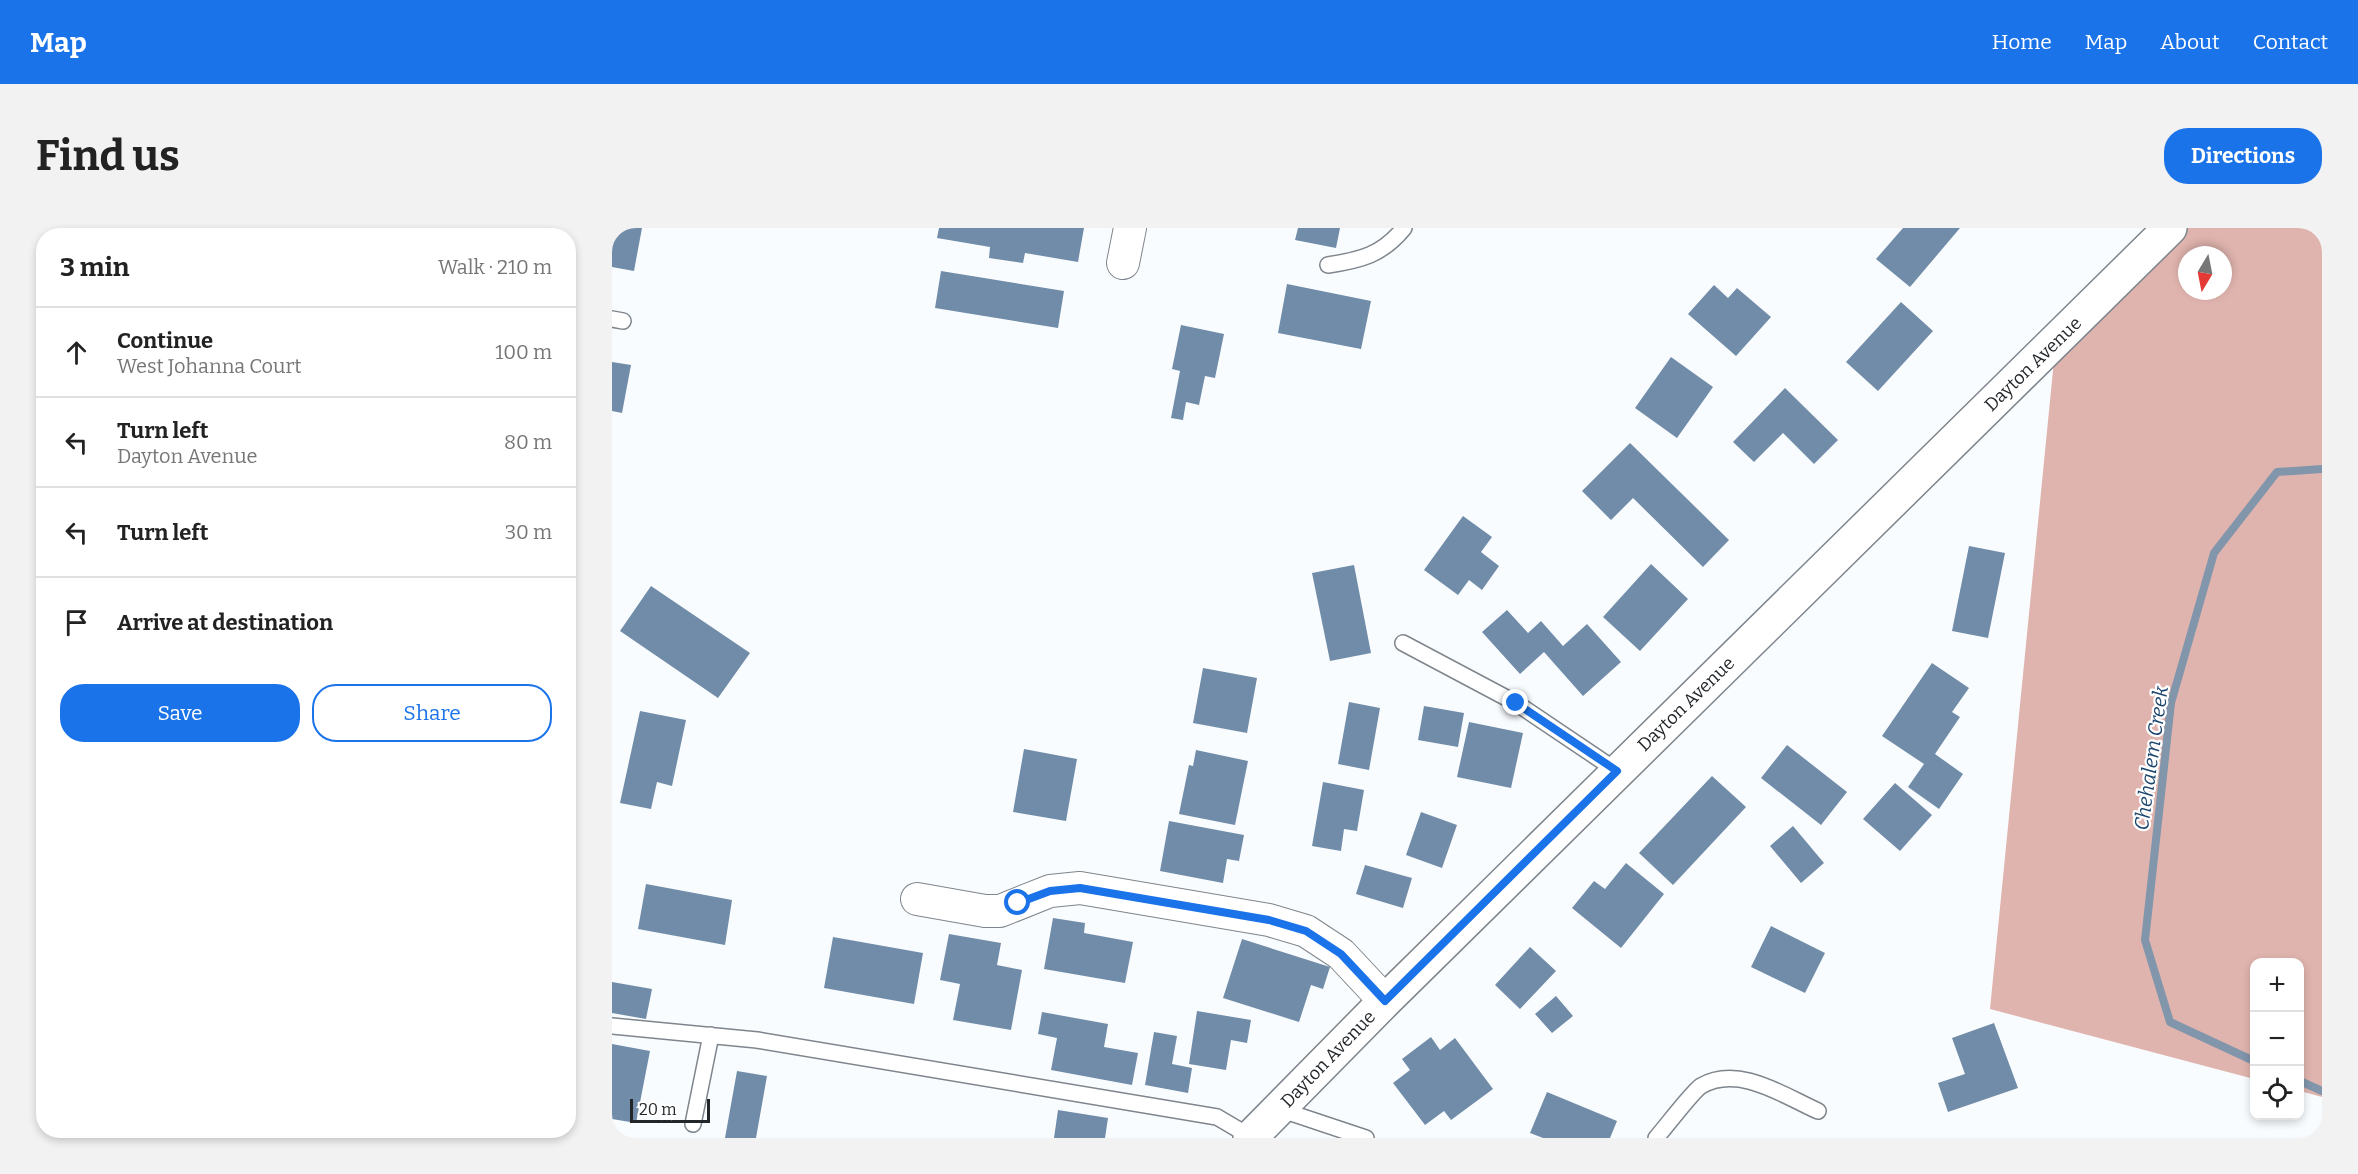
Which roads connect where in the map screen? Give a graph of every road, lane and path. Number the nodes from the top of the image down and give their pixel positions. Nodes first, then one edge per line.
1 (1130, 228) edge
2 (1404, 228) edge
3 (2170, 228) edge
4 (1123, 263) dead end
5 (1328, 265) dead end
6 (1403, 643) dead end
7 (1617, 771) junction
8 (917, 899) dead end
9 (1385, 1001) junction
10 (612, 1026) edge
11 (711, 1035) junction
12 (1279, 1109) junction
13 (1818, 1111) dead end
14 (693, 1124) dead end
15 (1251, 1138) edge
16 (1366, 1138) edge
17 (1656, 1138) edge

1 - 4 street
2 - 5 lane
3 - 7 street, Dayton Avenue
6 - 7 lane
7 - 9 street, Dayton Avenue
8 - 9 street
9 - 12 street, Dayton Avenue
10 - 11 lane
11 - 14 lane
11 - 15 lane
12 - 15 street, Dayton Avenue
12 - 16 lane
13 - 17 lane

